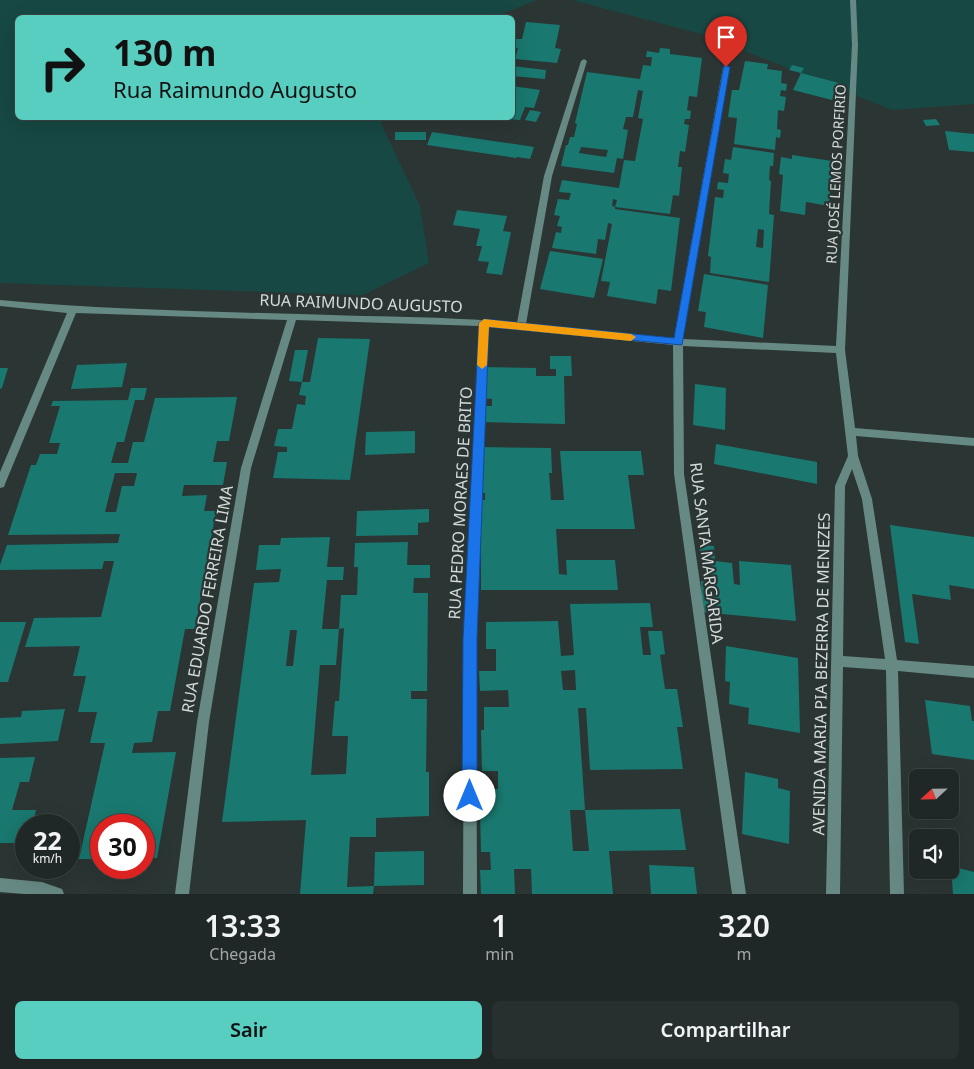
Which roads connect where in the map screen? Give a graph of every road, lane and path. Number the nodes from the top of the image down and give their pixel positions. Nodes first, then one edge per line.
1 (853, 0) edge
2 (584, 61) dead end
3 (726, 67) dead end
4 (0, 303) edge
5 (73, 310) junction
6 (293, 316) junction
7 (484, 323) junction
8 (521, 326) junction
9 (678, 342) junction
10 (840, 350) junction
11 (850, 432) junction
12 (974, 442) edge
13 (852, 456) junction
14 (0, 484) edge
15 (839, 661) junction
16 (892, 666) junction
17 (974, 672) edge
18 (0, 885) edge
19 (57, 894) edge
20 (182, 894) edge
21 (470, 894) edge
22 (739, 894) edge
23 (833, 894) edge
24 (897, 894) edge

1 - 10 street, RUA JOSÉ LEMOS PORFIRIO
2 - 8 street
3 - 9 street, RUA SANTA MARGARIDA
4 - 5 street, RUA RAIMUNDO AUGUSTO
5 - 6 street, RUA RAIMUNDO AUGUSTO
5 - 14 street
6 - 7 street, RUA RAIMUNDO AUGUSTO
6 - 20 street, RUA EDUARDO FERREIRA LIMA
7 - 8 street, RUA RAIMUNDO AUGUSTO
7 - 21 street, RUA PEDRO MORAES DE BRITO
8 - 9 street, RUA RAIMUNDO AUGUSTO
9 - 10 street, RUA RAIMUNDO AUGUSTO
9 - 22 street, RUA SANTA MARGARIDA
10 - 11 street, AVENIDA MARIA PIA BEZERRA DE MENEZES
11 - 12 street
11 - 13 street, AVENIDA MARIA PIA BEZERRA DE MENEZES
13 - 15 street, AVENIDA MARIA PIA BEZERRA DE MENEZES
13 - 16 street, AVENIDA MARIA PIA BEZERRA DE MENEZES
15 - 16 street
15 - 23 street, AVENIDA MARIA PIA BEZERRA DE MENEZES
16 - 17 street
16 - 24 street, AVENIDA MARIA PIA BEZERRA DE MENEZES
18 - 19 street

